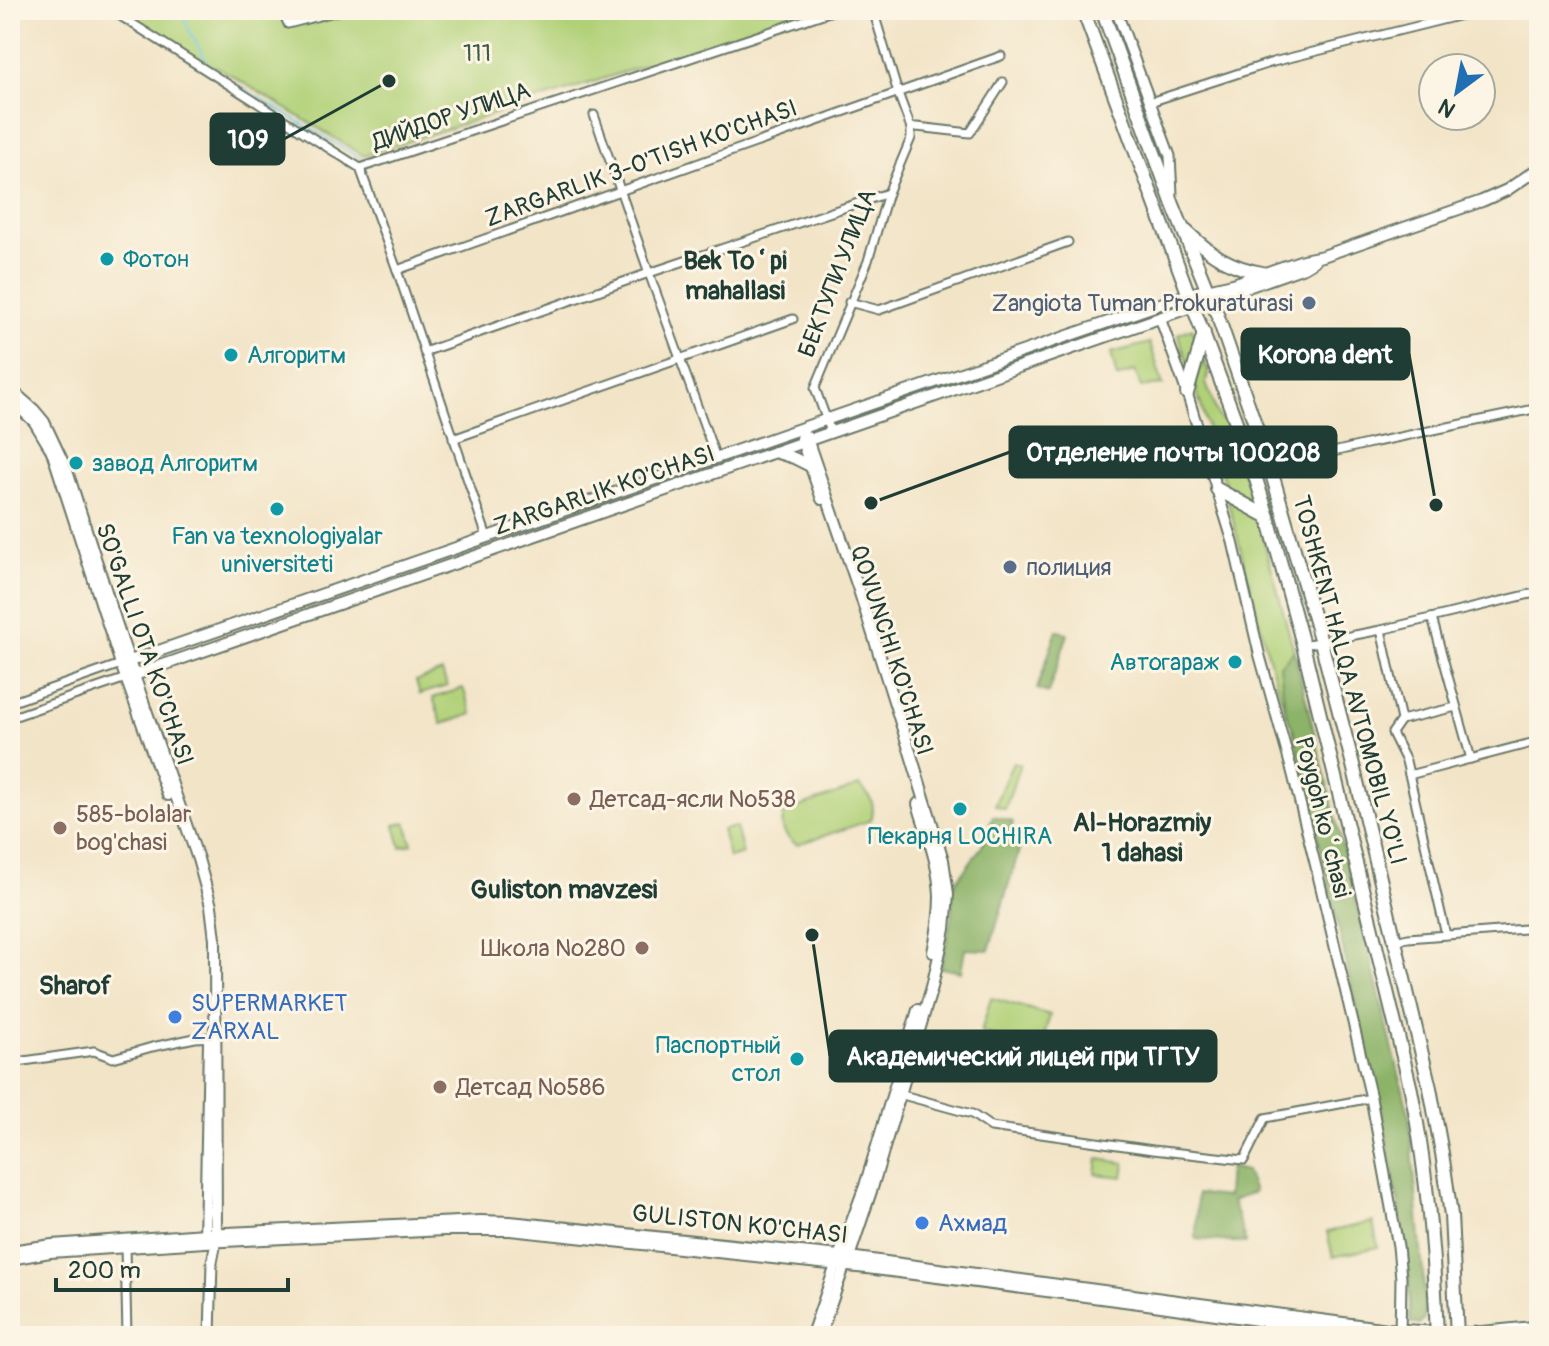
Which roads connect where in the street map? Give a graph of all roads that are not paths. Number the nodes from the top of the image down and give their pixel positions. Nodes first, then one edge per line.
1 (111, 10) edge
2 (282, 10) edge
3 (342, 10) edge
4 (835, 10) edge
5 (873, 10) edge
6 (1077, 10) edge
7 (1083, 10) edge
8 (1102, 10) edge
9 (1116, 10) edge
10 (1482, 10) edge
11 (1090, 31) junction
12 (1001, 56) dead end
13 (1003, 82) dead end
14 (898, 93) junction
15 (1150, 102) junction
16 (594, 115) dead end
17 (911, 128) junction
18 (1151, 146) junction
19 (1135, 153) junction
20 (360, 168) junction
21 (1539, 168) edge
22 (620, 191) junction
23 (888, 193) junction
24 (1172, 202) junction
25 (1182, 227) junction
26 (1068, 242) dead end
27 (1323, 256) junction
28 (397, 270) junction
29 (649, 273) junction
30 (1262, 273) junction
31 (1209, 295) junction
32 (1191, 300) junction
33 (849, 302) junction
34 (1160, 318) junction
35 (793, 319) dead end
36 (1204, 333) junction
37 (424, 352) junction
38 (681, 360) junction
39 (10, 389) edge
40 (1187, 393) junction
41 (10, 399) edge
42 (1538, 410) edge
43 (827, 419) junction
44 (801, 428) junction
45 (831, 432) junction
46 (453, 439) junction
47 (805, 441) junction
48 (772, 452) junction
49 (716, 458) junction
50 (810, 466) junction
51 (1270, 467) junction
52 (720, 471) junction
53 (1217, 489) junction
54 (1268, 517) junction
55 (487, 537) junction
56 (492, 550) junction
57 (418, 561) junction
58 (423, 575) junction
59 (1539, 592) edge
60 (1432, 618) junction
61 (1381, 630) junction
62 (1321, 642) junction
63 (1303, 645) junction
64 (125, 662) junction
65 (130, 677) junction
66 (29, 696) junction
67 (10, 703) edge
68 (1456, 707) junction
69 (34, 710) junction
70 (10, 718) edge
71 (1401, 720) junction
72 (1539, 741) edge
73 (1471, 759) junction
74 (1409, 775) junction
75 (1539, 928) edge
76 (1446, 935) junction
77 (1395, 941) junction
78 (213, 1038) junction
79 (10, 1063) edge
80 (897, 1094) junction
81 (1371, 1098) junction
82 (1442, 1153) junction
83 (1423, 1154) junction
84 (211, 1238) junction
85 (125, 1244) junction
86 (10, 1251) edge
87 (10, 1259) edge
88 (842, 1261) junction
89 (1539, 1325) edge
90 (1400, 1333) edge
91 (1437, 1334) edge
92 (1455, 1335) edge
93 (127, 1336) edge
94 (210, 1336) edge
95 (811, 1336) edge
96 (820, 1336) edge
97 (1367, 1336) edge

1 - 20 street, ДИЙДОР УЛИЦА
2 - 3 street
4 - 20 street, ДИЙДОР УЛИЦА
5 - 14 street
6 - 11 street
7 - 11 highway, TOSHKENT HALQA AVTOMOBIL YO'LI
8 - 18 highway, TOSHKENT HALQA AVTOMOBIL YO'LI
9 - 15 street
10 - 15 street
11 - 19 highway, TOSHKENT HALQA AVTOMOBIL YO'LI
12 - 14 street, ZARGARLIK 3-O'TISH KO'CHASI
13 - 17 street
14 - 17 street
14 - 22 street, ZARGARLIK 3-O'TISH KO'CHASI
15 - 24 street
16 - 22 street
17 - 23 street, БЕКТУПИ УЛИЦА
18 - 19 highway
18 - 24 highway, TOSHKENT HALQA AVTOMOBIL YO'LI
19 - 32 highway, TOSHKENT HALQA AVTOMOBIL YO'LI
20 - 28 street
21 - 27 main road
22 - 28 street, ZARGARLIK 3-O'TISH KO'CHASI
22 - 29 street
23 - 29 street
23 - 33 street, БЕКТУПИ УЛИЦА
24 - 25 highway, TOSHKENT HALQA AVTOMOBIL YO'LI
25 - 30 highway
25 - 31 highway, TOSHKENT HALQA AVTOMOBIL YO'LI
26 - 33 street
27 - 30 main road
27 - 31 main road
28 - 37 street
29 - 37 street
29 - 38 street
30 - 31 main road
31 - 32 main road, ZARGARLIK KO'CHASI
31 - 51 highway, TOSHKENT HALQA AVTOMOBIL YO'LI
32 - 34 main road, ZARGARLIK KO'CHASI
32 - 36 highway, TOSHKENT HALQA AVTOMOBIL YO'LI
32 - 43 main road, ZARGARLIK KO'CHASI
33 - 43 street, БЕКТУПИ УЛИЦА
34 - 40 street, Poygoh koʻchasi
34 - 45 main road, ZARGARLIK KO'CHASI
35 - 38 street
36 - 40 highway
36 - 54 highway, TOSHKENT HALQA AVTOMOBIL YO'LI
37 - 46 street
38 - 46 street
38 - 49 street
39 - 64 main road, SO'GALLI OTA KO'CHASI
40 - 53 street, Poygoh koʻchasi
41 - 64 main road, SO'GALLI OTA KO'CHASI
42 - 51 street
43 - 44 main road, ZARGARLIK KO'CHASI
43 - 45 street, БЕКТУПИ УЛИЦА
44 - 47 main road, QOVUNCHI KO'CHASI
44 - 49 main road, ZARGARLIK KO'CHASI
45 - 47 main road, ZARGARLIK KO'CHASI
46 - 55 street
47 - 48 main road, ZARGARLIK KO'CHASI
47 - 50 main road, QOVUNCHI KO'CHASI
47 - 80 main road, QOVUNCHI KO'CHASI
48 - 50 main road
48 - 52 main road, ZARGARLIK KO'CHASI
49 - 52 main road
49 - 55 main road, ZARGARLIK KO'CHASI
50 - 80 main road, QOVUNCHI KO'CHASI
51 - 62 highway, TOSHKENT HALQA AVTOMOBIL YO'LI
52 - 56 main road, ZARGARLIK KO'CHASI
53 - 54 highway
53 - 81 street, Poygoh koʻchasi
54 - 63 highway, TOSHKENT HALQA AVTOMOBIL YO'LI
55 - 56 main road
55 - 57 main road, ZARGARLIK KO'CHASI
56 - 58 main road, ZARGARLIK KO'CHASI
57 - 58 main road
57 - 64 main road, ZARGARLIK KO'CHASI
58 - 65 main road, ZARGARLIK KO'CHASI
59 - 60 street
60 - 61 street
60 - 68 street
61 - 62 street
61 - 71 street
62 - 63 street
62 - 77 highway, TOSHKENT HALQA AVTOMOBIL YO'LI
63 - 83 highway, TOSHKENT HALQA AVTOMOBIL YO'LI
64 - 65 main road, SO'GALLI OTA KO'CHASI
64 - 66 street, ZARGARLIK KO'CHASI
65 - 69 street, ZARGARLIK KO'CHASI
65 - 78 main road, SO'GALLI OTA KO'CHASI
66 - 67 street, ZARGARLIK KO'CHASI
66 - 69 street
68 - 71 street
68 - 73 street
69 - 70 street, ZARGARLIK KO'CHASI
71 - 74 street
72 - 73 street
73 - 74 street
74 - 76 street
75 - 76 street
76 - 77 street
77 - 82 highway, TOSHKENT HALQA AVTOMOBIL YO'LI
78 - 79 street
78 - 84 main road, SO'GALLI OTA KO'CHASI
80 - 81 street
80 - 88 main road, QOVUNCHI KO'CHASI
81 - 90 street, Poygoh koʻchasi
82 - 83 highway
82 - 92 highway, TOSHKENT HALQA AVTOMOBIL YO'LI
83 - 91 highway, TOSHKENT HALQA AVTOMOBIL YO'LI
84 - 85 main road, GULISTON KO'CHASI
84 - 88 main road, GULISTON KO'CHASI
84 - 94 street, SO'GALLI OTA KO'CHASI
85 - 86 main road, GULISTON KO'CHASI
85 - 87 main road, GULISTON KO'CHASI
85 - 93 street
88 - 90 main road, GULISTON KO'CHASI
88 - 95 street, QOVUNCHI KO'CHASI
88 - 96 street, QOVUNCHI KO'CHASI
88 - 97 main road, GULISTON KO'CHASI
89 - 92 street
90 - 91 main road, GULISTON KO'CHASI
91 - 92 highway, GULISTON KO'CHASI

